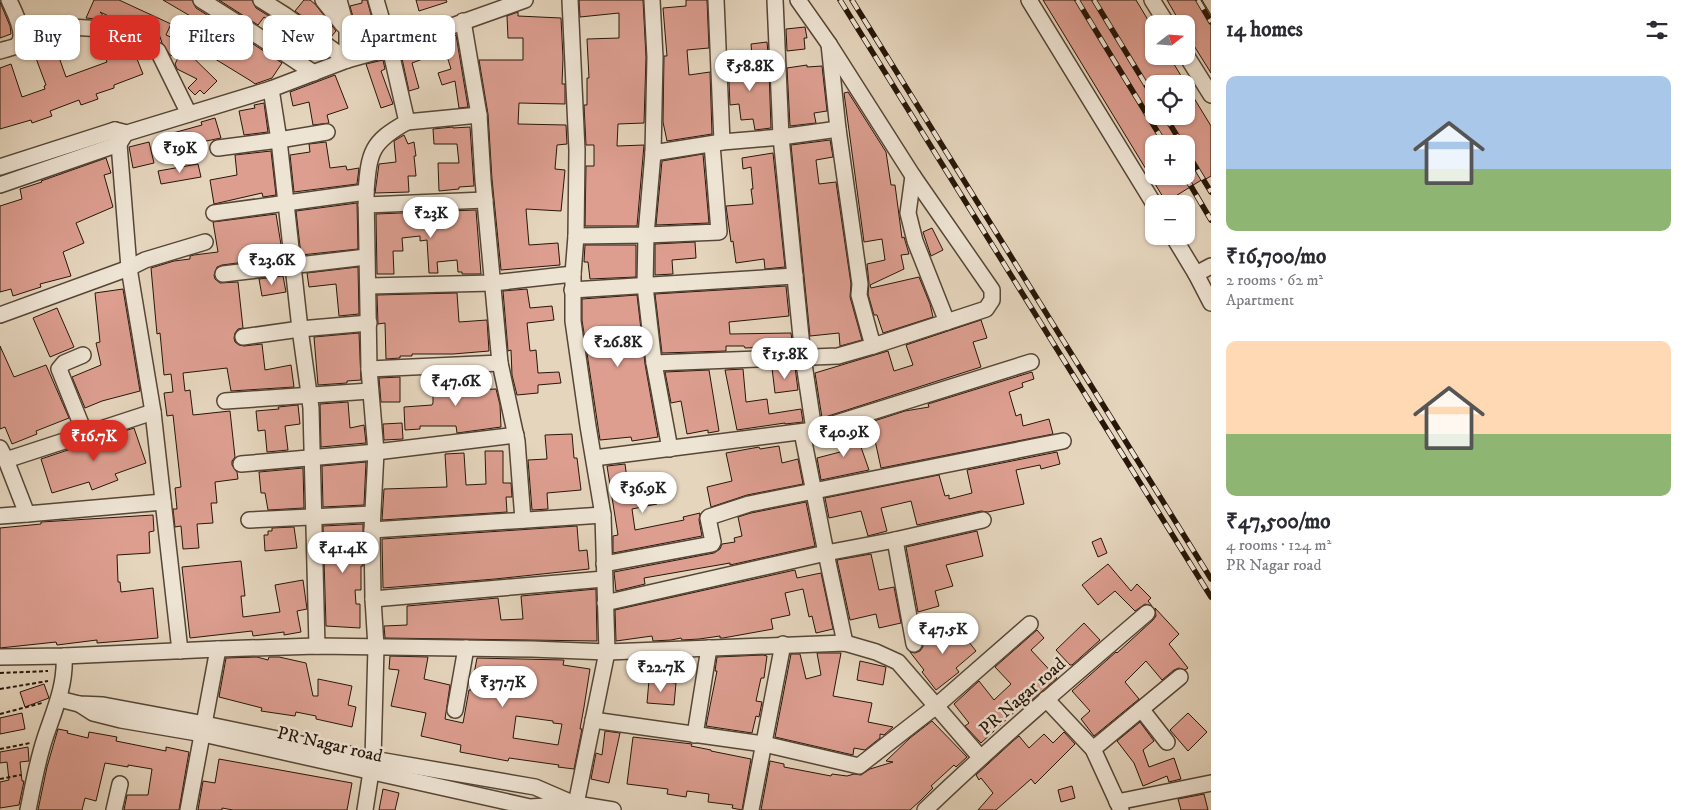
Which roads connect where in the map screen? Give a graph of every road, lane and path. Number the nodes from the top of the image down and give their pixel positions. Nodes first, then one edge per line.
1 (9, 0) edge
2 (201, 0) edge
3 (261, 0) edge
4 (323, 0) edge
5 (339, 0) edge
6 (376, 0) edge
7 (525, 0) edge
8 (570, 0) edge
9 (652, 0) edge
10 (716, 0) edge
11 (776, 0) edge
12 (798, 0) edge
13 (1029, 0) edge
14 (1152, 0) edge
15 (15, 15) edge
16 (343, 15) edge
17 (380, 15) edge
18 (1161, 15) edge
19 (463, 21) junction
20 (342, 24) edge
21 (455, 24) edge
22 (80, 28) edge
23 (829, 44) junction
24 (15, 46) edge
25 (0, 51) edge
26 (342, 56) edge
27 (347, 60) edge
28 (393, 60) edge
29 (1192, 65) edge
30 (314, 73) junction
31 (271, 89) junction
32 (1211, 95) edge
33 (189, 114) junction
34 (478, 115) junction
35 (407, 122) junction
36 (838, 129) junction
37 (327, 132) dead end
38 (120, 135) junction
39 (781, 138) junction
40 (279, 140) junction
41 (717, 143) junction
42 (218, 148) dead end
43 (653, 153) junction
44 (0, 167) edge
45 (912, 176) junction
46 (0, 185) edge
47 (1148, 195) edge
48 (366, 198) junction
49 (485, 200) junction
50 (285, 202) junction
51 (214, 213) dead end
52 (646, 235) junction
53 (576, 236) junction
54 (205, 242) dead end
55 (1179, 245) edge
56 (366, 257) junction
57 (292, 266) junction
58 (1211, 266) edge
59 (129, 268) junction
60 (223, 274) dead end
61 (573, 274) junction
62 (1196, 274) junction
63 (796, 276) junction
64 (493, 283) junction
65 (368, 286) junction
66 (646, 286) junction
67 (572, 290) junction
68 (1211, 303) edge
69 (0, 315) edge
70 (947, 322) junction
71 (369, 323) junction
72 (300, 329) junction
73 (243, 337) dead end
74 (873, 346) junction
75 (83, 355) dead end
76 (803, 357) junction
77 (1031, 362) dead end
78 (500, 363) junction
79 (654, 363) junction
80 (369, 369) junction
81 (370, 391) junction
82 (309, 394) junction
83 (225, 401) dead end
84 (153, 412) junction
85 (808, 431) junction
86 (85, 434) junction
87 (516, 434) junction
88 (1063, 441) dead end
89 (670, 449) junction
90 (376, 452) junction
91 (3, 454) edge
92 (312, 458) junction
93 (594, 458) junction
94 (241, 464) dead end
95 (814, 491) junction
96 (162, 502) junction
97 (28, 514) junction
98 (372, 514) junction
99 (603, 515) junction
100 (0, 516) edge
101 (314, 517) junction
102 (249, 520) dead end
103 (522, 520) junction
104 (982, 520) dead end
105 (372, 530) junction
106 (895, 540) junction
107 (826, 553) junction
108 (604, 564) junction
109 (604, 579) junction
110 (373, 598) junction
111 (606, 603) junction
112 (1147, 614) dead end
113 (1030, 624) dead end
114 (845, 642) junction
115 (783, 644) junction
116 (914, 644) dead end
117 (317, 646) junction
118 (376, 647) junction
119 (466, 648) junction
120 (709, 648) junction
121 (218, 649) junction
122 (180, 651) junction
123 (608, 652) junction
124 (0, 657) edge
125 (64, 669) junction
126 (0, 673) edge
127 (1180, 678) dead end
128 (0, 689) edge
129 (59, 699) junction
130 (1046, 699) junction
131 (935, 707) junction
132 (455, 710) dead end
133 (1142, 710) junction
134 (0, 714) edge
135 (593, 720) junction
136 (204, 729) junction
137 (695, 734) junction
138 (44, 740) junction
139 (1167, 742) dead end
140 (764, 744) junction
141 (0, 749) edge
142 (1092, 750) junction
143 (980, 757) junction
144 (372, 766) junction
145 (36, 772) junction
146 (0, 779) edge
147 (1211, 783) edge
148 (120, 784) dead end
149 (576, 804) junction
150 (1119, 806) edge
151 (530, 809) edge
152 (28, 810) edge
153 (114, 810) edge
154 (188, 810) edge
155 (365, 810) edge
156 (613, 810) edge
157 (751, 810) edge
158 (925, 810) edge

1 - 15 street
2 - 30 street
3 - 26 street
4 - 20 street
5 - 16 street
6 - 17 street
7 - 19 street
8 - 53 street
9 - 43 street
10 - 41 street
11 - 39 street
12 - 23 street
13 - 47 street
14 - 18 street
19 - 21 street
19 - 34 street
22 - 33 street
23 - 36 street
23 - 45 street
24 - 25 street
27 - 30 street
28 - 35 street
29 - 32 street
30 - 31 street
31 - 33 street
31 - 40 street
33 - 38 street
34 - 35 street
34 - 49 street
35 - 48 street
36 - 39 street
36 - 74 street
37 - 40 street
38 - 44 street
38 - 46 street
38 - 59 street
39 - 41 street
39 - 63 street
40 - 42 street
40 - 50 street
41 - 43 street
41 - 52 street
43 - 52 street
45 - 70 street
45 - 70 street
48 - 49 street
48 - 50 street
48 - 56 street
49 - 64 street
50 - 51 street
50 - 57 street
52 - 53 street
52 - 66 street
53 - 61 street
54 - 59 street
55 - 62 street
56 - 57 street
56 - 65 street
57 - 60 street
57 - 72 street
58 - 62 street
59 - 69 street
59 - 84 street
61 - 64 street
61 - 67 street
62 - 68 street
63 - 66 street
63 - 76 street
64 - 65 street
64 - 78 street
65 - 71 street
66 - 67 street
66 - 79 street
67 - 93 street
70 - 74 street
71 - 72 street
71 - 80 street
72 - 73 street
72 - 82 street
74 - 76 street
75 - 86 street
76 - 79 street
76 - 85 street
77 - 85 street
78 - 80 street
78 - 87 street
79 - 89 street
80 - 81 street
81 - 82 street
81 - 90 street
82 - 83 street
82 - 92 street
84 - 86 street
84 - 96 street
85 - 89 street
85 - 95 street
86 - 91 street
87 - 90 street
87 - 103 street
88 - 95 street
89 - 93 street
90 - 92 street
90 - 98 street
91 - 97 street
92 - 94 street
92 - 101 street
93 - 99 street
95 - 107 street
95 - 108 street
96 - 97 street
96 - 122 street
97 - 100 street
98 - 101 street
98 - 105 street
99 - 103 street
99 - 108 street
101 - 102 street
101 - 117 street
103 - 105 street
104 - 106 street
105 - 110 street
106 - 107 street
106 - 116 street
107 - 111 street
107 - 114 street
108 - 109 street
109 - 110 street
109 - 111 street
110 - 118 street
111 - 123 street
112 - 130 street, PR Nagar road
113 - 131 street
114 - 115 street
114 - 131 street
115 - 120 street
115 - 140 street
117 - 118 street
117 - 121 street
118 - 119 street
118 - 144 street
119 - 123 street
119 - 132 street
120 - 123 street
120 - 137 street
121 - 122 street
121 - 136 street
122 - 125 street
123 - 135 street
124 - 125 street
125 - 126 path
125 - 128 path
125 - 129 street
127 - 133 street
129 - 134 path
129 - 136 street, PR Nagar road
129 - 138 street
130 - 142 street
130 - 143 street, PR Nagar road
131 - 140 street
131 - 143 street
133 - 139 street
133 - 142 street
135 - 137 street
135 - 149 street
136 - 144 street, PR Nagar road
136 - 154 street
137 - 140 street
138 - 141 path
138 - 145 street
140 - 157 street
142 - 150 street
143 - 158 street, PR Nagar road
144 - 149 street, PR Nagar road
144 - 151 street, PR Nagar road
144 - 155 street
145 - 146 path
145 - 152 street
147 - 150 street
148 - 153 street
149 - 151 street, PR Nagar road
149 - 156 street, PR Nagar road

